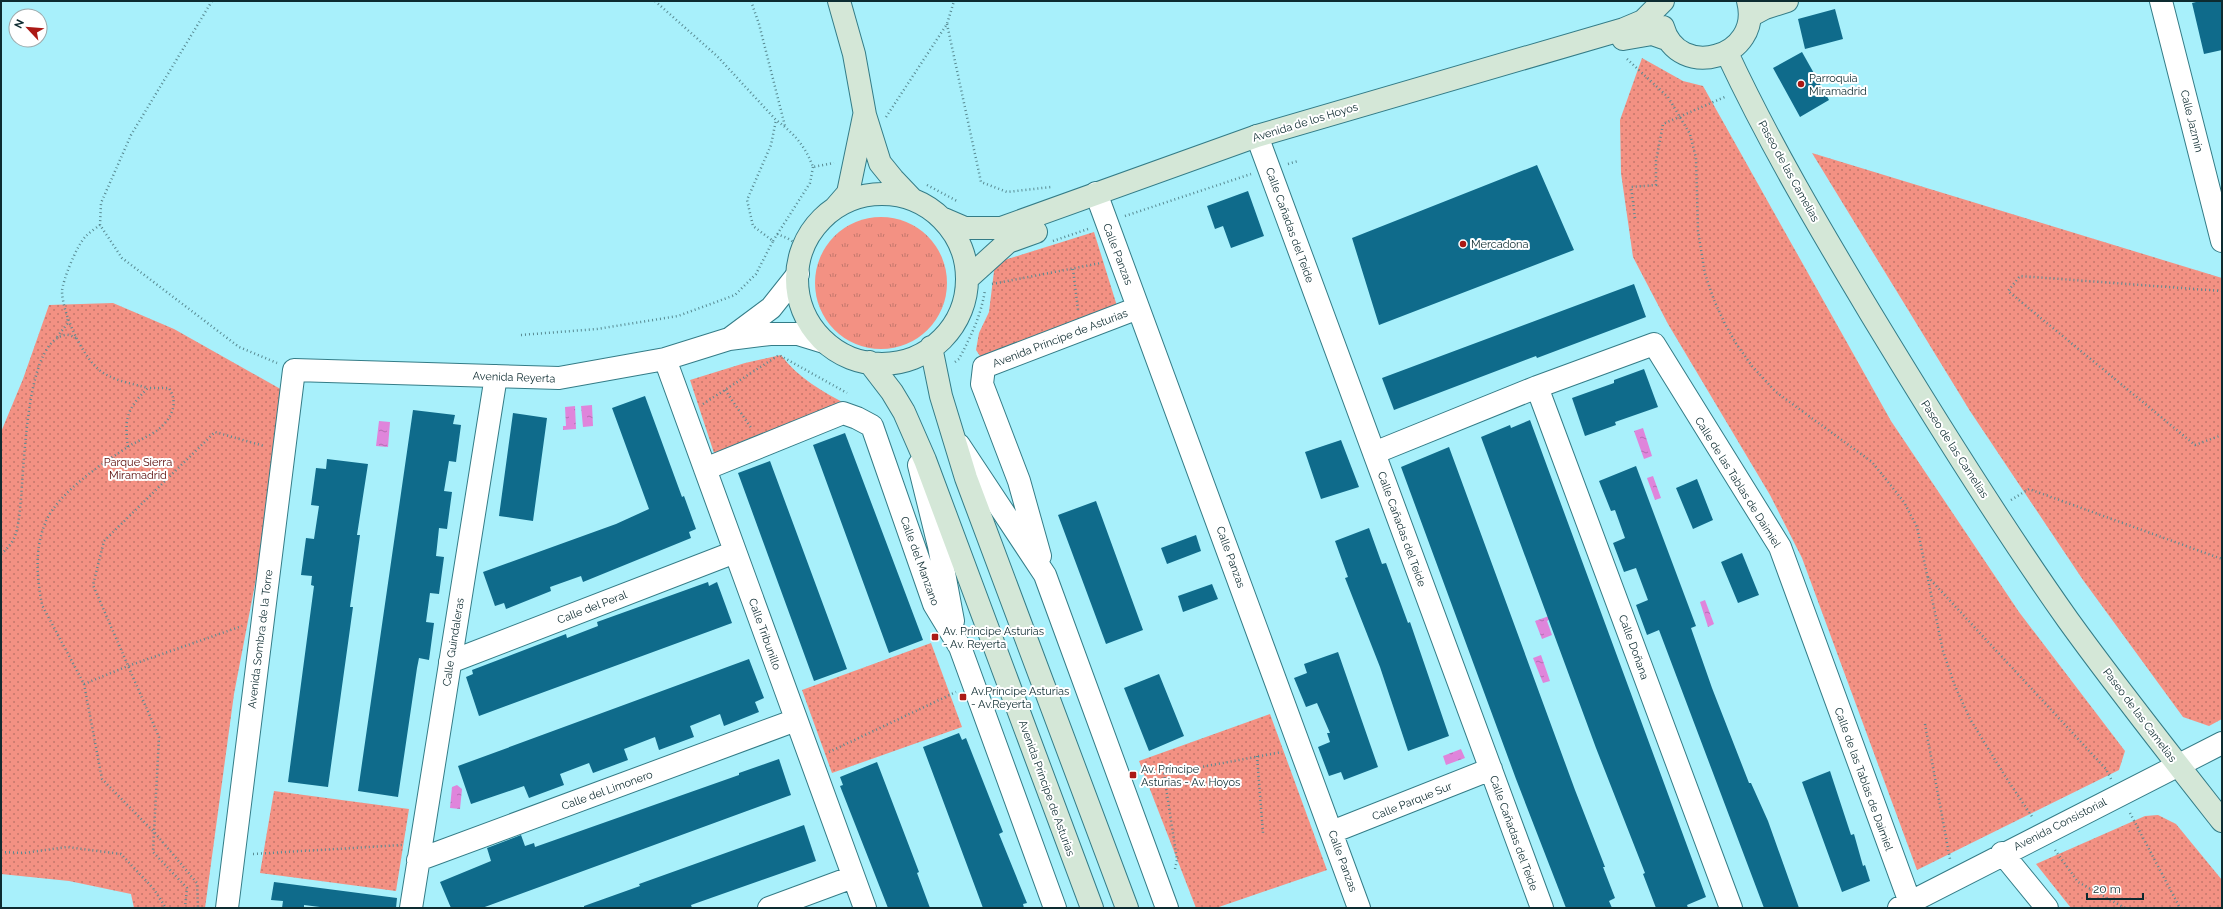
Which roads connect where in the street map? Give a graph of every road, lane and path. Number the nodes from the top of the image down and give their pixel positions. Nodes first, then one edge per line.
1 (212, 1) edge
2 (655, 1) edge
3 (751, 1) edge
4 (839, 1) edge
5 (954, 1) edge
6 (1663, 1) edge
7 (1787, 1) edge
8 (2161, 1) edge
9 (1749, 8) edge
10 (947, 24) junction
11 (1620, 40) junction
12 (1669, 40) junction
13 (1727, 53) junction
14 (1744, 88) junction
15 (864, 115) junction
16 (1681, 118) junction
17 (776, 120) junction
18 (786, 127) junction
19 (1260, 143) junction
20 (874, 144) junction
21 (856, 158) junction
22 (814, 167) junction
23 (1052, 187) dead end
24 (912, 198) junction
25 (1098, 200) junction
26 (835, 208) junction
27 (1635, 218) dead end
28 (944, 219) junction
29 (100, 225) junction
30 (777, 234) junction
31 (773, 241) junction
32 (2222, 241) edge
33 (803, 248) junction
34 (1073, 269) dead end
35 (798, 274) junction
36 (967, 279) junction
37 (2222, 291) edge
38 (1138, 308) junction
39 (68, 317) junction
40 (1080, 330) junction
41 (521, 335) dead end
42 (77, 338) junction
43 (56, 339) junction
44 (729, 339) junction
45 (824, 342) junction
46 (931, 347) junction
47 (665, 359) junction
48 (869, 362) junction
49 (294, 370) junction
50 (496, 376) junction
51 (1537, 387) junction
52 (148, 388) junction
53 (725, 390) junction
54 (850, 394) dead end
55 (685, 416) junction
56 (908, 422) junction
57 (752, 429) dead end
58 (2222, 436) edge
59 (955, 438) junction
60 (128, 447) junction
61 (268, 447) dead end
62 (1374, 452) junction
63 (705, 469) junction
64 (1994, 510) junction
65 (735, 552) junction
66 (1, 554) edge
67 (2222, 559) edge
68 (1045, 575) junction
69 (1927, 576) junction
70 (263, 619) junction
71 (960, 647) junction
72 (450, 662) junction
73 (128, 666) junction
74 (84, 684) junction
75 (973, 684) junction
76 (796, 720) junction
77 (1925, 724) dead end
78 (2222, 743) edge
79 (1302, 748) junction
80 (1257, 756) junction
81 (811, 761) junction
82 (2178, 765) junction
83 (1491, 769) junction
84 (2120, 794) junction
85 (2222, 821) edge
86 (1332, 832) junction
87 (155, 833) junction
88 (1263, 833) dead end
89 (2043, 833) junction
90 (1, 852) edge
91 (419, 852) junction
92 (2002, 854) junction
93 (234, 856) junction
94 (1950, 859) dead end
95 (853, 877) junction
96 (1166, 906) edge
97 (1907, 906) edge
98 (166, 908) edge
99 (185, 908) edge
100 (198, 908) edge
101 (227, 908) edge
102 (411, 908) edge
103 (769, 908) edge
104 (864, 908) edge
105 (1055, 908) edge
106 (1092, 908) edge
107 (1127, 908) edge
108 (1360, 908) edge
109 (1542, 908) edge
110 (1731, 908) edge
111 (2047, 908) edge
112 (2125, 908) edge
113 (2180, 908) edge

1 - 29 path
2 - 17 path
3 - 18 path
4 - 15 street
5 - 10 path
6 - 12 street
6 - 19 street, Avenida de los Hoyos
7 - 9 street
8 - 32 street, Calle Jazmín
9 - 13 street
10 - 20 path
10 - 23 path
11 - 12 street, Avenida de los Hoyos
11 - 16 path
11 - 19 street, Avenida de los Hoyos
12 - 13 street
13 - 14 street, Paseo de las Camelias
14 - 16 path
14 - 64 street, Paseo de las Camelias
15 - 20 street
15 - 21 street
16 - 27 path
16 - 69 path
17 - 18 path
17 - 31 path
18 - 22 path
19 - 25 street, Avenida de los Hoyos
19 - 62 street, Calle Cañadas del Teide
20 - 24 street
21 - 22 path
21 - 26 street
22 - 30 path
24 - 26 street
24 - 28 street
25 - 28 street, Avenida de los Hoyos
25 - 36 street, Avenida de los Hoyos
25 - 38 street, Calle Panzas
26 - 33 street
28 - 36 street
29 - 39 path
29 - 49 path
30 - 31 path
30 - 33 path
31 - 41 path
33 - 35 street
34 - 40 path
35 - 44 street, Avenida Reyerta
35 - 45 street
36 - 46 street
37 - 58 path
38 - 40 street, Avenida Príncipe de Asturias
38 - 79 street, Calle Panzas
39 - 42 path
39 - 43 path
40 - 68 street, Avenida Príncipe de Asturias
42 - 43 path
42 - 52 path
43 - 66 path
44 - 45 street, Avenida Reyerta
44 - 47 street, Avenida Reyerta
45 - 48 street
46 - 48 street
46 - 59 street, Avenida Príncipe de Asturias
47 - 50 street, Avenida Reyerta
47 - 55 street, Calle Tribunillo
48 - 56 street, Avenida Príncipe de Asturias
49 - 50 street, Avenida Reyerta
49 - 70 street, Avenida Sombra de la Torre
50 - 72 street, Calle Guindaleras
51 - 62 street, Calle de las Tablas de Daimiel
51 - 97 street, Calle de las Tablas de Daimiel
51 - 110 street, Calle Doñana
52 - 60 path
52 - 60 path
53 - 54 path
53 - 55 path
53 - 57 path
55 - 63 street, Calle Tribunillo
56 - 71 street, Avenida Príncipe de Asturias
56 - 106 street, Avenida Príncipe de Asturias
59 - 68 street, Avenida Príncipe de Asturias
59 - 107 street, Avenida Príncipe de Asturias
60 - 74 path
61 - 73 path
62 - 83 street, Calle Cañadas del Teide
63 - 65 street, Calle Tribunillo
63 - 71 street, Calle del Manzano
64 - 67 path
64 - 82 street, Paseo de las Camelias
65 - 72 street, Calle del Peral
65 - 76 street, Calle Tribunillo
68 - 96 street, Avenida Príncipe de Asturias
69 - 84 path
69 - 89 path
70 - 73 path
70 - 93 street, Avenida Sombra de la Torre
71 - 75 street, Calle del Manzano
72 - 91 street, Calle Guindaleras
73 - 74 path
73 - 87 path
74 - 87 path
75 - 81 path
75 - 105 street, Calle del Manzano
76 - 81 street, Calle Tribunillo
76 - 91 street, Calle del Limonero
77 - 94 path
78 - 82 street, Avenida Consistorial
79 - 80 path
79 - 86 street, Calle Panzas
80 - 88 path
80 - 96 path
81 - 95 street, Calle Tribunillo
82 - 84 street, Avenida Consistorial
82 - 85 street, Paseo de las Camelias
83 - 86 street, Calle Parque Sur
83 - 109 street, Calle Cañadas del Teide
84 - 89 street, Avenida Consistorial
84 - 113 path
86 - 108 street, Calle Panzas
87 - 99 path
87 - 100 path
89 - 92 street, Avenida Consistorial
89 - 112 path
90 - 98 path
91 - 93 path
91 - 102 street, Calle Guindaleras
92 - 97 street, Avenida Consistorial
92 - 111 street
93 - 101 street, Avenida Sombra de la Torre
95 - 103 street
95 - 104 street, Calle Tribunillo

